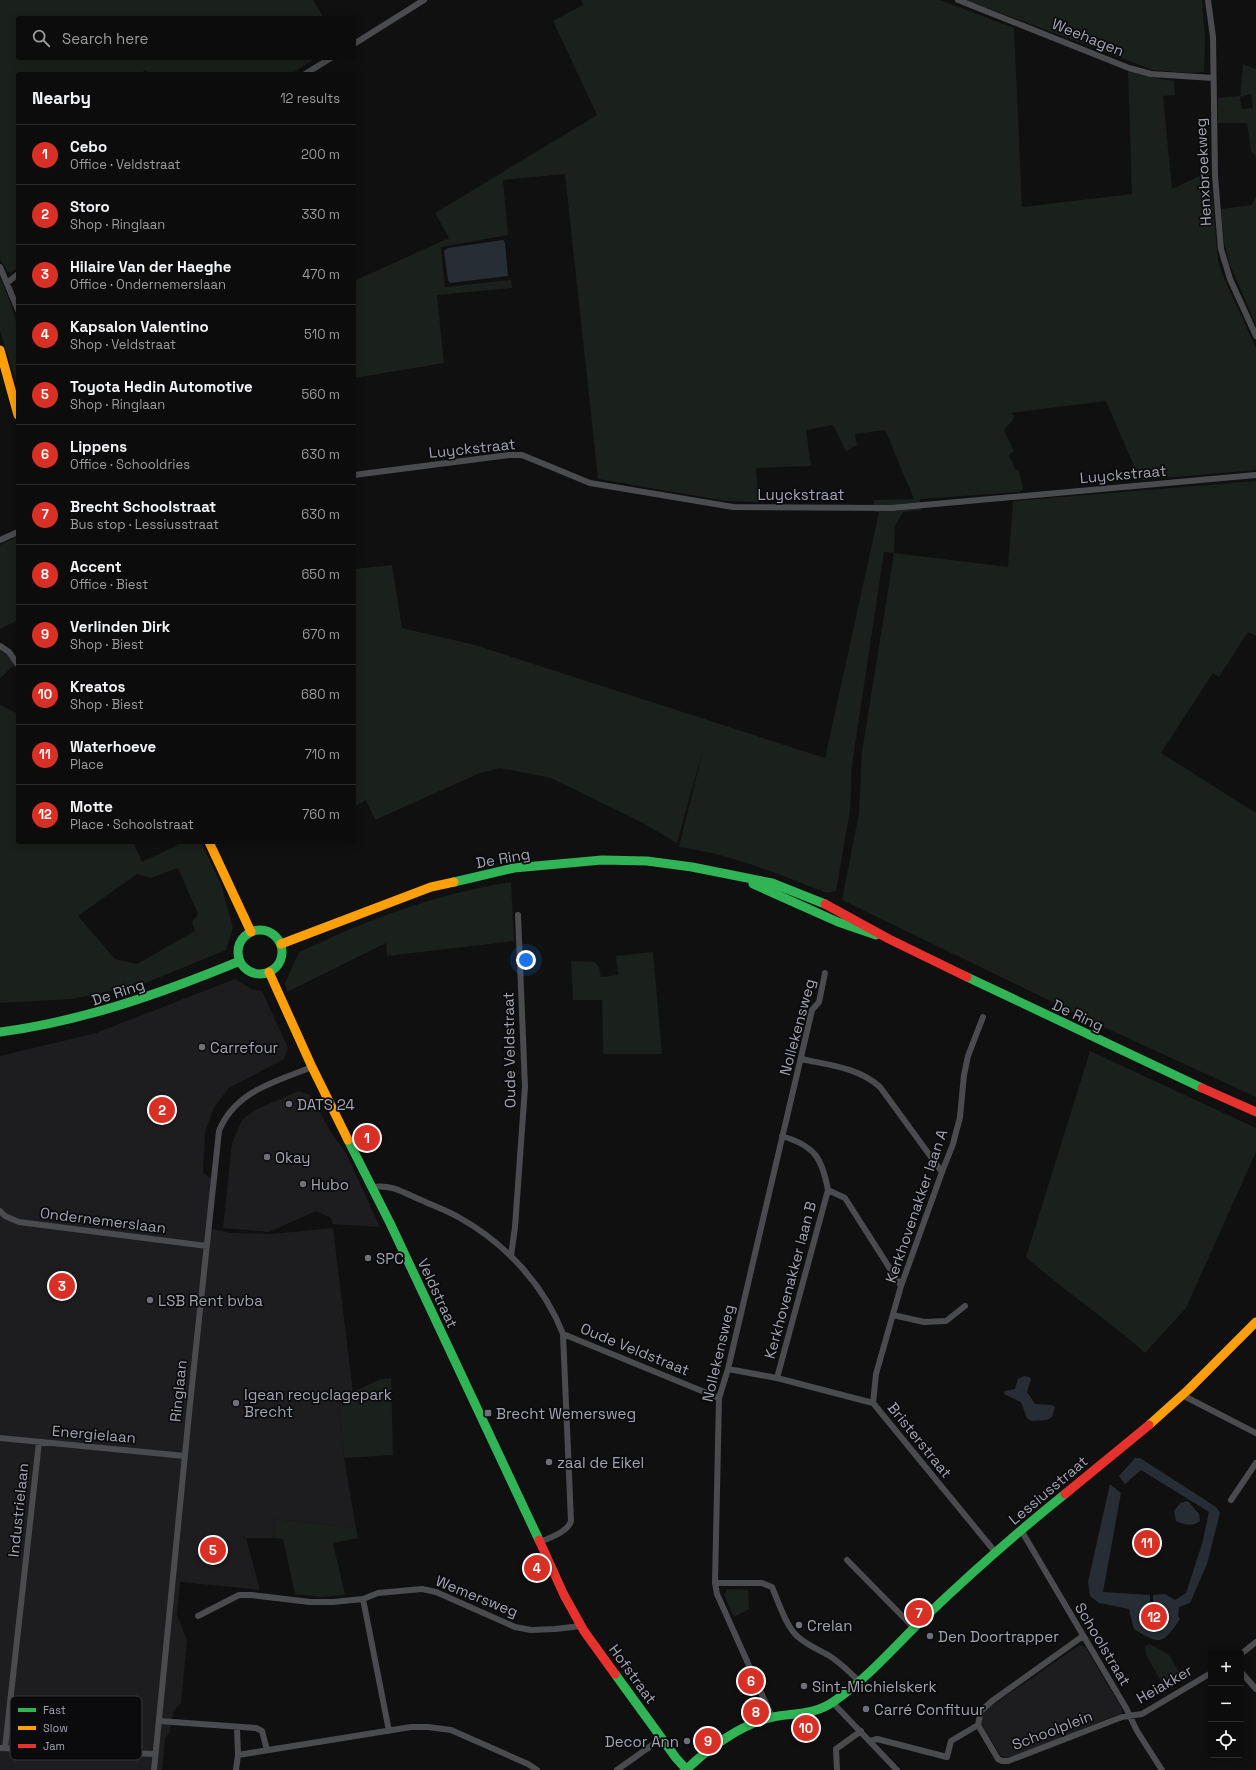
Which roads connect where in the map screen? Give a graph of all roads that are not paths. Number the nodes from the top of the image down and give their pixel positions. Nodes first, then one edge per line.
1 (424, 0) edge
2 (958, 0) edge
3 (1208, 0) edge
4 (356, 43) edge
5 (328, 60) edge
6 (309, 72) edge
7 (1213, 78) junction
8 (0, 267) edge
9 (16, 276) edge
10 (7, 283) junction
11 (16, 305) edge
12 (1256, 336) edge
13 (0, 350) edge
14 (16, 408) edge
15 (356, 475) edge
16 (1256, 475) edge
17 (16, 533) edge
18 (0, 540) edge
19 (0, 646) edge
20 (16, 662) edge
21 (210, 844) edge
22 (518, 915) dead end
23 (251, 932) junction
24 (281, 944) junction
25 (240, 961) junction
26 (269, 972) junction
27 (825, 973) dead end
28 (983, 1018) dead end
29 (0, 1032) edge
30 (801, 1059) junction
31 (312, 1067) junction
32 (1256, 1112) edge
33 (782, 1136) junction
34 (942, 1172) junction
35 (373, 1187) junction
36 (828, 1190) junction
37 (0, 1211) edge
38 (207, 1246) junction
39 (511, 1256) junction
40 (901, 1286) junction
41 (965, 1306) dead end
42 (893, 1315) junction
43 (1256, 1322) edge
44 (563, 1334) junction
45 (728, 1369) junction
46 (777, 1378) junction
47 (1182, 1395) junction
48 (719, 1398) junction
49 (873, 1403) junction
50 (1256, 1433) edge
51 (0, 1438) edge
52 (39, 1442) junction
53 (185, 1456) junction
54 (1256, 1463) edge
55 (1231, 1500) dead end
56 (1022, 1530) junction
57 (540, 1542) junction
58 (996, 1553) junction
59 (847, 1560) dead end
60 (715, 1583) junction
61 (363, 1599) junction
62 (198, 1616) dead end
63 (581, 1626) junction
64 (914, 1628) junction
65 (1083, 1636) junction
66 (1256, 1642) edge
67 (1244, 1652) edge
68 (1208, 1674) edge
69 (1244, 1675) edge
70 (859, 1681) junction
71 (1256, 1689) edge
72 (833, 1702) junction
73 (1130, 1716) junction
74 (772, 1717) junction
75 (159, 1722) junction
76 (978, 1725) junction
77 (237, 1728) junction
78 (389, 1731) junction
79 (861, 1731) junction
80 (662, 1738) junction
81 (870, 1741) junction
82 (3, 1748) edge
83 (267, 1750) junction
84 (142, 1753) edge
85 (155, 1754) junction
86 (238, 1755) junction
87 (154, 1770) edge
88 (236, 1770) edge
89 (537, 1770) edge
90 (617, 1770) edge
91 (686, 1770) edge
92 (837, 1770) edge
93 (897, 1770) edge
94 (1162, 1770) edge

1 - 4 street
2 - 7 street, Weehagen
3 - 7 street, Henxbroekweg
5 - 6 street
7 - 12 street, Henxbroekweg
8 - 10 street
9 - 10 street
10 - 11 street
13 - 14 main road
15 - 16 street, Luyckstraat
17 - 18 street
19 - 20 street
21 - 23 main road
22 - 39 street, Oude Veldstraat
23 - 24 main road
23 - 25 main road
24 - 26 main road
24 - 32 main road, De Ring
25 - 26 main road
25 - 29 main road, De Ring
26 - 31 main road, Veldstraat
27 - 30 street, Nollekensweg
28 - 34 street, Kerkhovenakker laan A
30 - 33 street, Nollekensweg
30 - 34 street
31 - 35 main road, Veldstraat
31 - 38 street, Ringlaan
33 - 36 street
33 - 45 street, Nollekensweg
34 - 40 street, Kerkhovenakker laan A
35 - 39 street, Oude Veldstraat
35 - 57 main road, Veldstraat
36 - 40 street
36 - 46 street, Kerkhovenakker laan B
37 - 38 street, Ondernemerslaan
38 - 53 street, Ringlaan
39 - 44 street, Oude Veldstraat
40 - 42 street, Kerkhovenakker laan A
41 - 42 street
42 - 49 street, Kerkhovenakker laan A
43 - 47 main road, Lessiusstraat
44 - 48 street, Oude Veldstraat
44 - 57 street, Oude Veldstraat
45 - 46 street, Bristerstraat
45 - 48 street, Nollekensweg
46 - 49 street, Bristerstraat
47 - 50 street
47 - 56 main road, Lessiusstraat
48 - 60 street, Nollekensweg
49 - 58 street, Bristerstraat
51 - 52 street, Energielaan
52 - 53 street, Energielaan
52 - 82 street, Industrielaan
53 - 75 street, Ringlaan
54 - 55 street
56 - 58 main road, Lessiusstraat
56 - 65 street, Schoolstraat
57 - 63 main road, Veldstraat
58 - 64 main road, Lessiusstraat
59 - 64 street
60 - 70 street
60 - 74 street, Nollekensweg
61 - 62 street, Wemersweg
61 - 63 street, Wemersweg
61 - 78 street
63 - 80 main road, Hofstraat
64 - 70 main road, Lessiusstraat
65 - 73 street, Schoolstraat
65 - 76 street
66 - 67 street
68 - 73 street, Heiakker
69 - 71 street
70 - 72 main road, Lessiusstraat
72 - 74 main road, Lessiusstraat
72 - 79 street
73 - 76 street, Schoolplein
73 - 94 street, Schoolstraat
74 - 91 main road, Lessiusstraat
75 - 77 street
75 - 85 street, Ringlaan
76 - 81 street
77 - 83 street
77 - 86 street
78 - 83 street
78 - 89 street
79 - 81 street
79 - 92 street
80 - 90 street
80 - 91 main road, Hofstraat
81 - 93 street
83 - 86 street
84 - 85 street
85 - 87 street, Ringlaan
86 - 88 street

